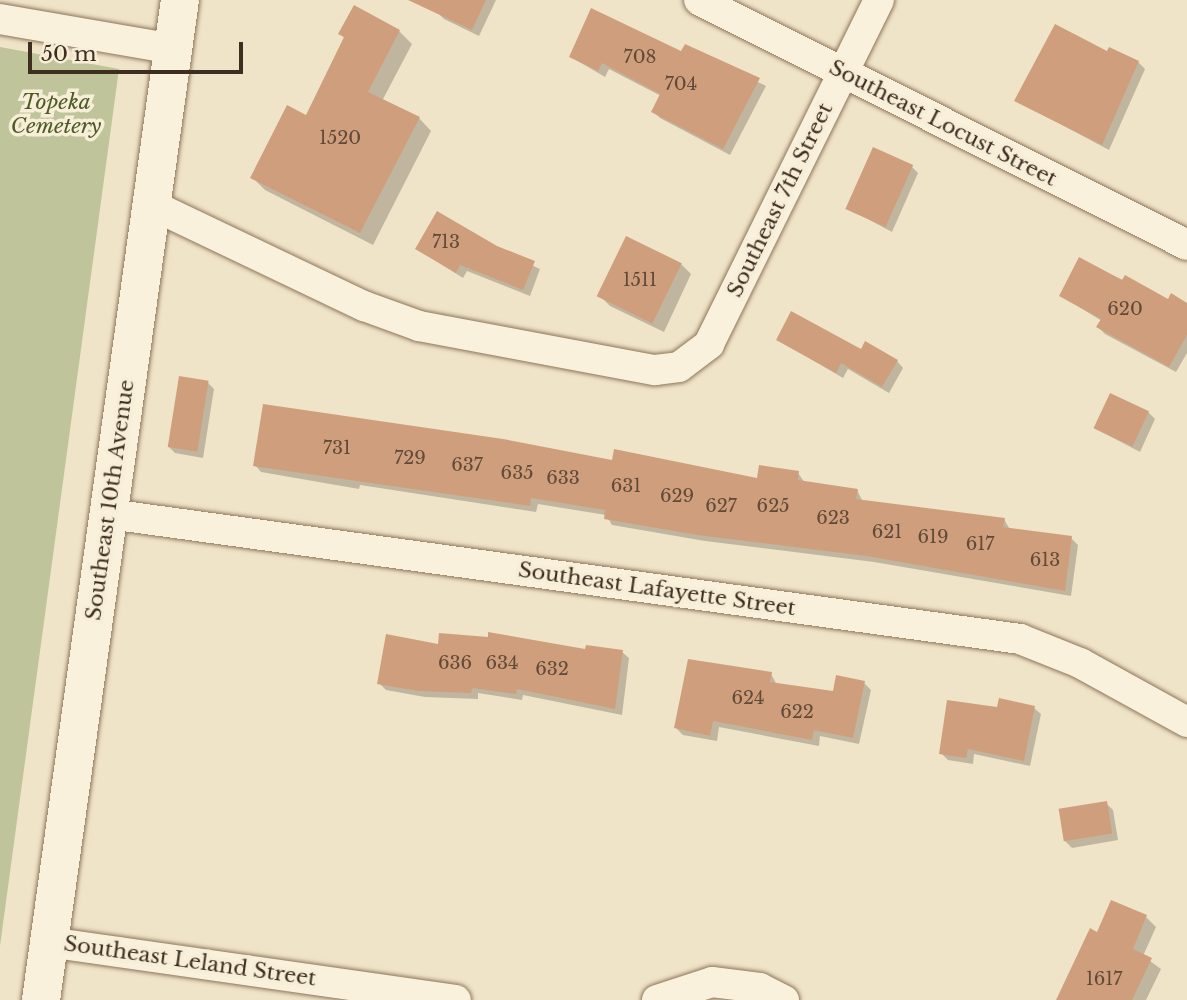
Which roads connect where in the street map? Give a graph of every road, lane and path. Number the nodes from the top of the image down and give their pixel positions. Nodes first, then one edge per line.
1 (180, 0) edge
2 (699, 0) edge
3 (879, 0) edge
4 (0, 19) edge
5 (173, 49) junction
6 (843, 73) junction
7 (152, 205) junction
8 (1187, 245) edge
9 (109, 513) junction
10 (1187, 722) edge
11 (48, 942) junction
12 (41, 1000) edge
13 (456, 1000) edge
14 (657, 1000) edge
15 (784, 1000) edge

1 - 5 main road, Southeast 10th Avenue
2 - 6 street, Southeast Locust Street
3 - 6 street, Southeast 7th Street
4 - 5 street
5 - 7 main road, Southeast 10th Avenue
6 - 7 street, Southeast 7th Street
6 - 8 street, Southeast Locust Street
7 - 9 main road, Southeast 10th Avenue
9 - 10 street, Southeast Lafayette Street
9 - 11 main road, Southeast 10th Avenue
11 - 12 main road, Southeast 10th Avenue
11 - 13 street, Southeast Leland Street
14 - 15 street

